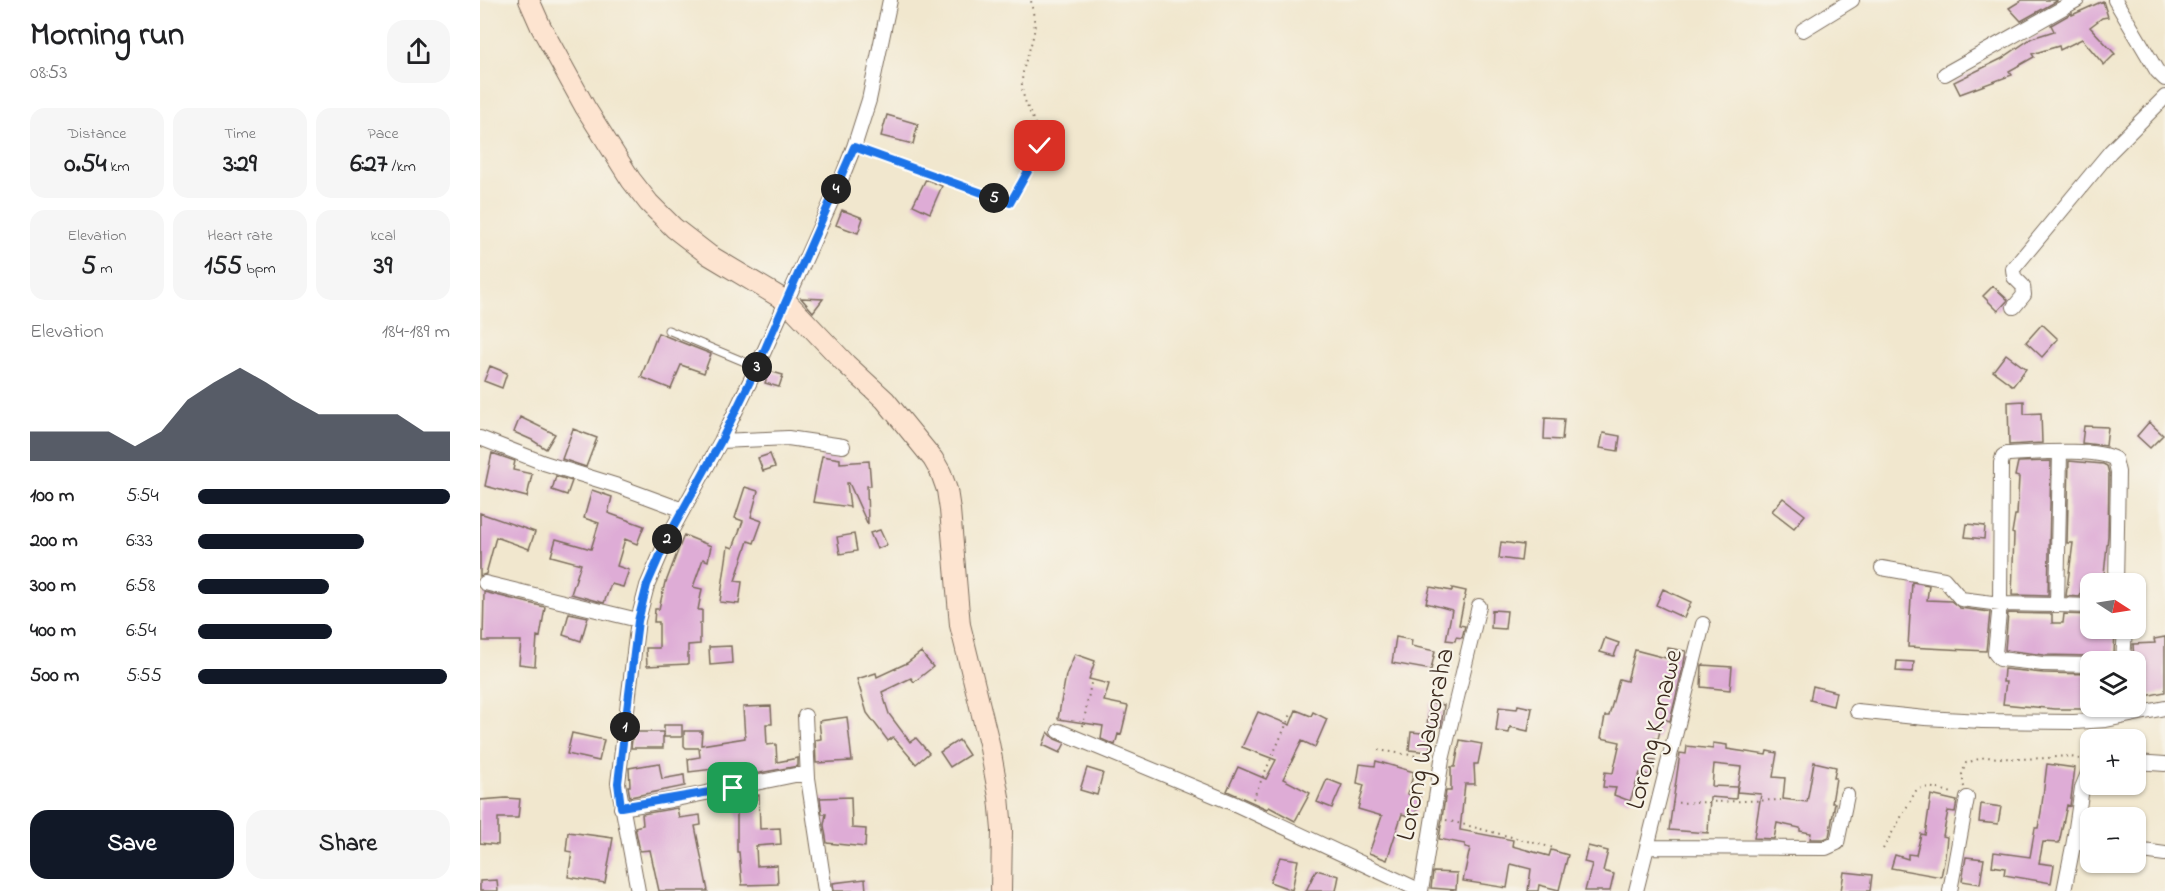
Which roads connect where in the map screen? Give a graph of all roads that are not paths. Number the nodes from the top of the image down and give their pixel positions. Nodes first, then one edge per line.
1 (529, 0) edge
2 (890, 0) edge
3 (1852, 0) edge
4 (2077, 0) edge
5 (2115, 0) edge
6 (1803, 30) dead end
7 (1945, 74) dead end
8 (2165, 79) edge
9 (2165, 97) edge
10 (786, 301) junction
11 (2014, 307) dead end
12 (668, 330) dead end
13 (757, 367) junction
14 (480, 438) edge
15 (721, 441) junction
16 (843, 446) dead end
17 (2060, 452) junction
18 (683, 510) junction
19 (1882, 568) dead end
20 (2116, 573) edge
21 (485, 583) dead end
22 (2000, 604) junction
23 (1479, 606) dead end
24 (2057, 606) junction
25 (2080, 606) edge
26 (638, 621) junction
27 (1703, 624) dead end
28 (2080, 665) edge
29 (2165, 708) edge
30 (2146, 710) edge
31 (1857, 711) dead end
32 (805, 716) dead end
33 (2107, 717) edge
34 (1059, 731) dead end
35 (2146, 763) edge
36 (2165, 764) edge
37 (808, 778) junction
38 (1847, 795) dead end
39 (2081, 795) edge
40 (1966, 798) road end
41 (621, 807) junction
42 (2074, 841) junction
43 (2080, 842) edge
44 (1648, 847) junction
45 (2146, 851) edge
46 (2165, 854) edge
47 (638, 891) edge
48 (825, 891) edge
49 (1001, 891) edge
50 (1421, 891) edge
51 (1636, 891) edge
52 (1950, 891) edge
53 (2064, 891) edge

1 - 10 main road
2 - 10 street
3 - 6 street
4 - 7 street
5 - 8 street
9 - 11 street
10 - 13 street
10 - 49 main road
12 - 13 lane
13 - 15 street
14 - 18 street
15 - 16 street
15 - 18 street
17 - 20 street
17 - 22 street
17 - 24 street
18 - 26 street
19 - 22 street
21 - 26 street
22 - 24 street
22 - 28 street
23 - 50 street, Lorong Waworaha
24 - 25 street
26 - 41 street
27 - 44 street, Lorong Konawe
29 - 30 street
31 - 33 street
32 - 37 street
34 - 50 street
35 - 36 street
37 - 41 street
37 - 48 street
38 - 44 street, Lorong Konawe
39 - 42 street
40 - 52 street
41 - 47 street
42 - 43 street
42 - 53 street
44 - 51 street, Lorong Konawe
45 - 46 street

